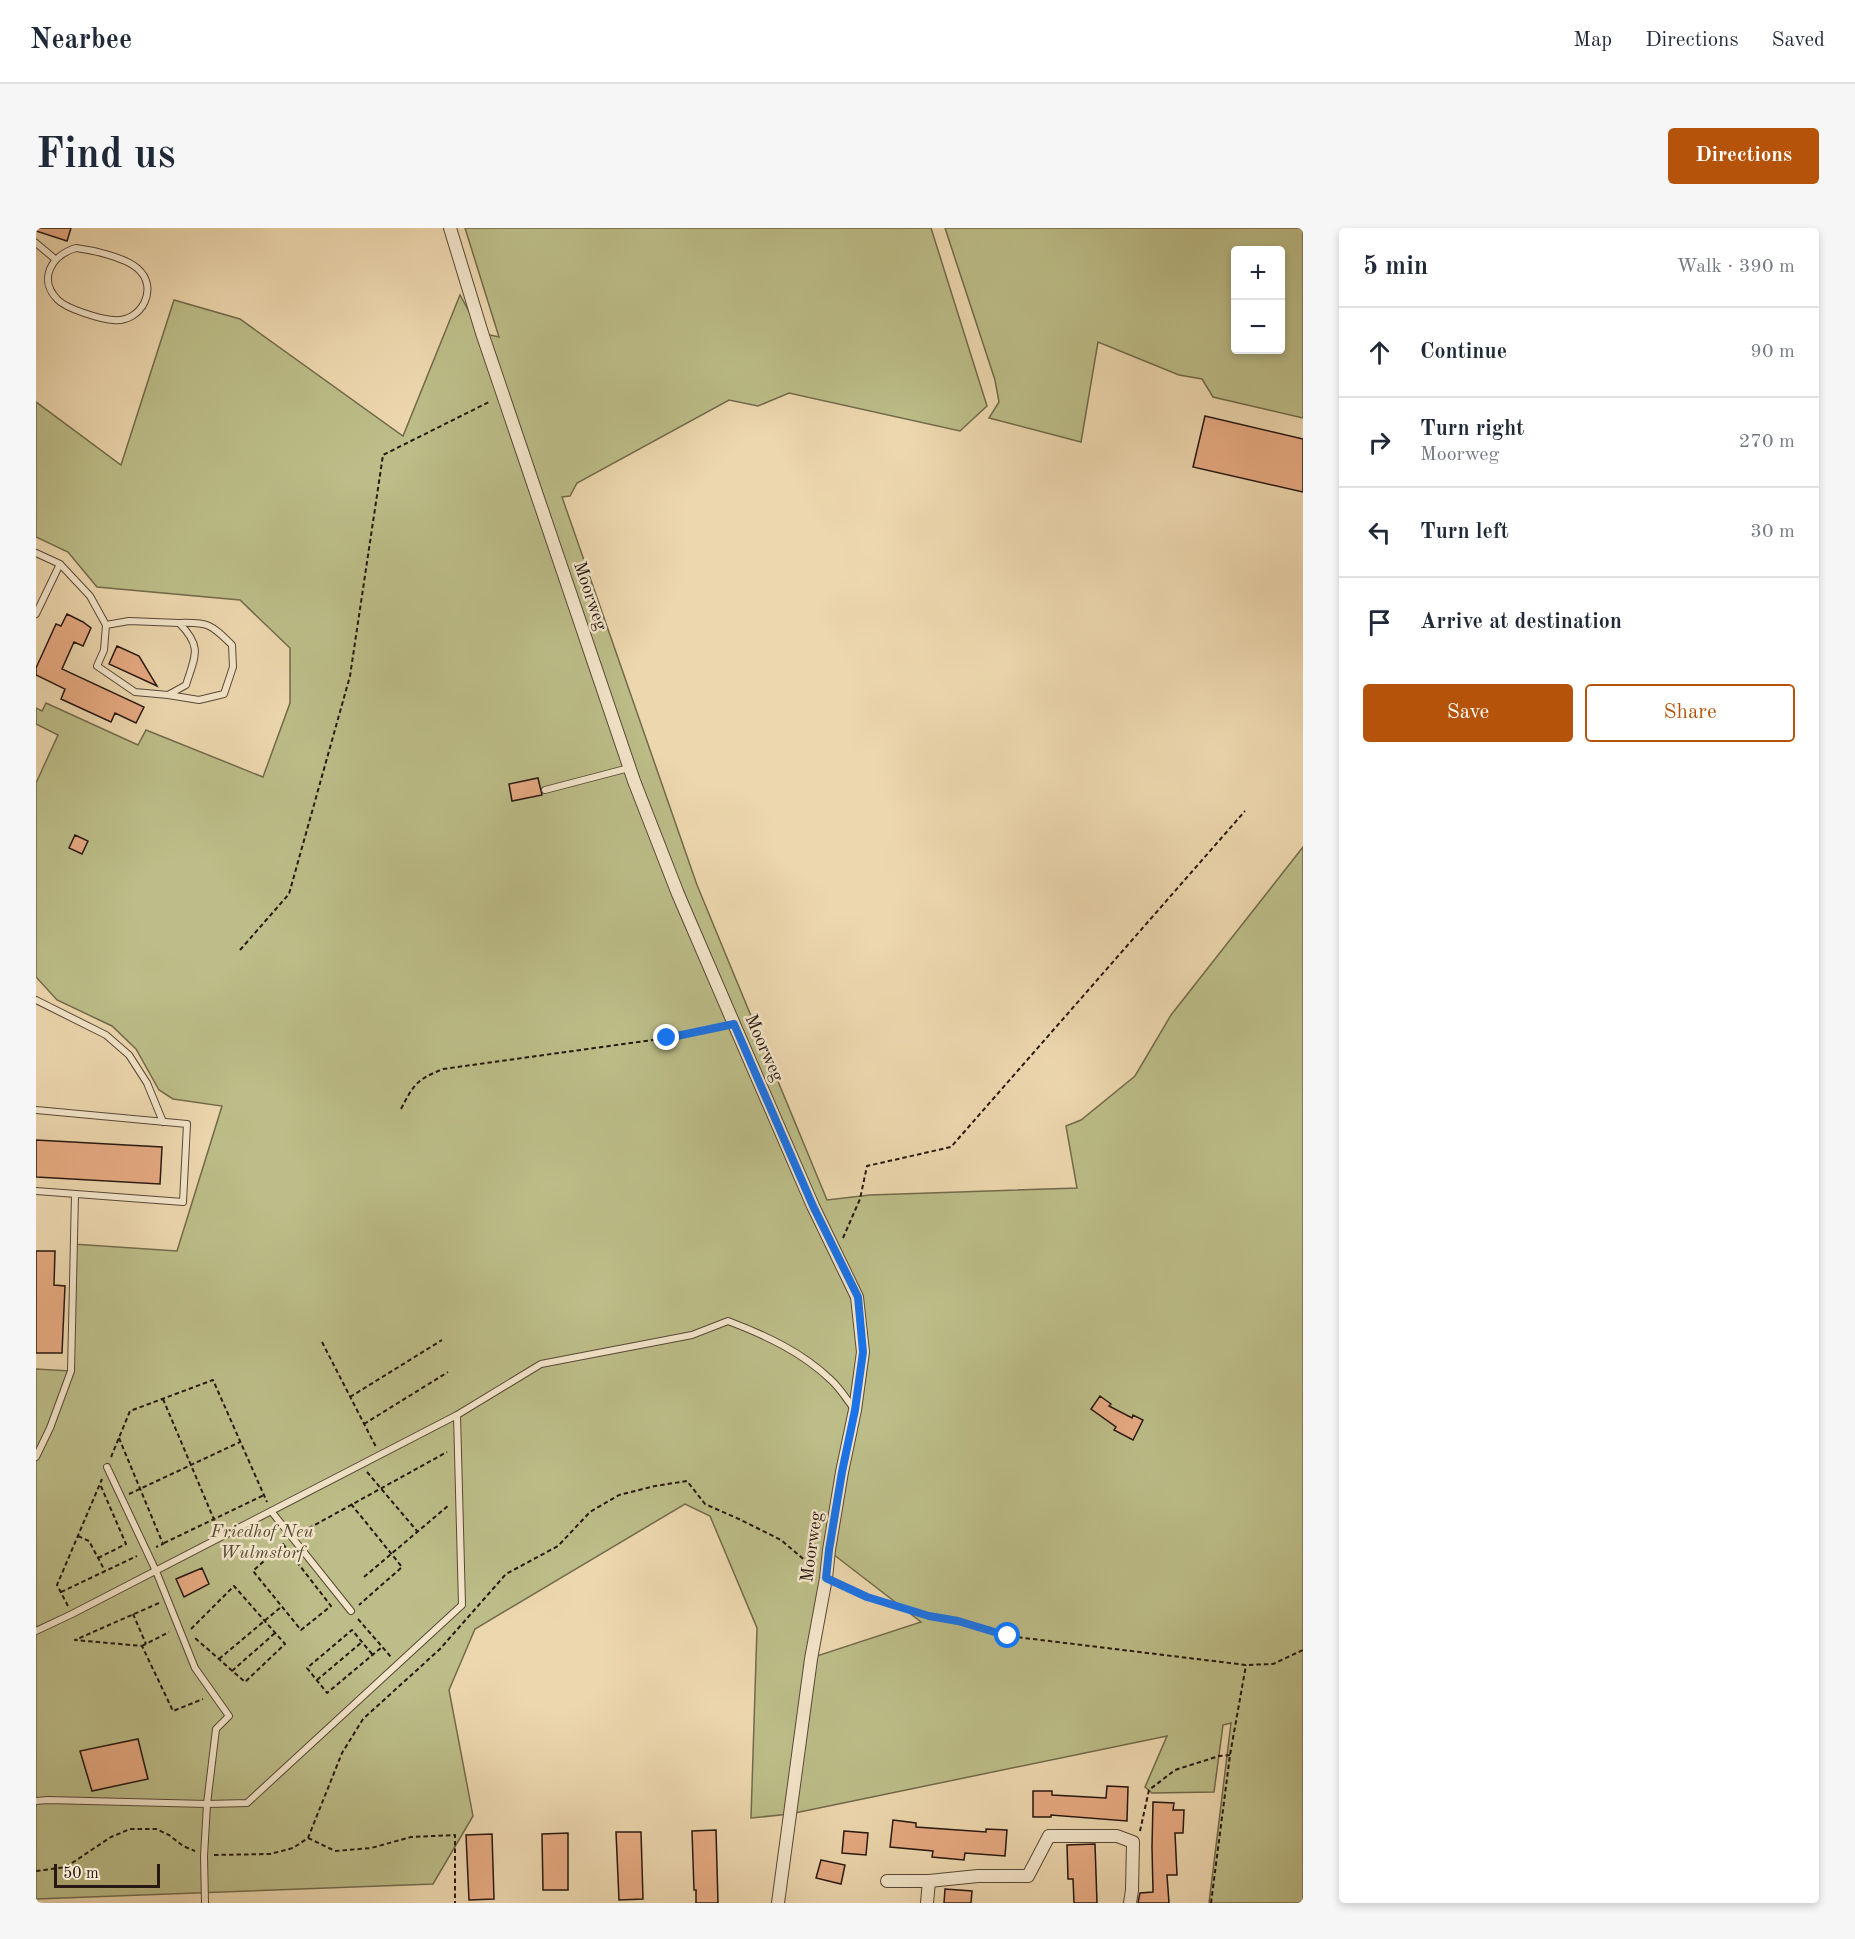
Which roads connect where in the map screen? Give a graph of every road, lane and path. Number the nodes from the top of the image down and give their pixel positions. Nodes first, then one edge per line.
1 (450, 228) edge
2 (36, 243) edge
3 (55, 259) junction
4 (502, 395) junction
5 (36, 553) edge
6 (60, 564) junction
7 (36, 614) edge
8 (179, 623) junction
9 (106, 625) junction
10 (168, 695) junction
11 (629, 768) junction
12 (545, 790) dead end
13 (1245, 811) dead end
14 (240, 950) dead end
15 (36, 1000) edge
16 (734, 1024) junction
17 (401, 1109) dead end
18 (36, 1110) edge
19 (163, 1122) junction
20 (36, 1191) edge
21 (75, 1194) junction
22 (836, 1254) junction
23 (442, 1340) dead end
24 (322, 1342) dead end
25 (448, 1372) dead end
26 (350, 1397) junction
27 (163, 1399) junction
28 (855, 1410) junction
29 (457, 1415) junction
30 (364, 1424) junction
31 (119, 1438) junction
32 (240, 1442) junction
33 (458, 1446) junction
34 (380, 1455) junction
35 (36, 1457) edge
36 (190, 1465) junction
37 (361, 1465) junction
38 (107, 1467) junction
39 (100, 1483) junction
40 (141, 1488) junction
41 (380, 1488) junction
42 (264, 1495) junction
43 (459, 1496) junction
44 (122, 1498) junction
45 (351, 1504) junction
46 (271, 1511) junction
47 (213, 1520) junction
48 (417, 1531) junction
49 (78, 1536) junction
50 (221, 1537) junction
51 (292, 1538) junction
52 (163, 1544) junction
53 (147, 1551) junction
54 (391, 1553) junction
55 (98, 1558) junction
56 (105, 1571) junction
57 (156, 1571) junction
58 (364, 1577) dead end
59 (826, 1578) junction
60 (61, 1593) junction
61 (161, 1602) dead end
62 (282, 1606) junction
63 (351, 1611) junction
64 (72, 1614) junction
65 (134, 1614) junction
66 (264, 1620) junction
67 (36, 1631) edge
68 (275, 1633) junction
69 (182, 1634) junction
70 (362, 1642) junction
71 (146, 1644) junction
72 (142, 1646) junction
73 (381, 1647) junction
74 (440, 1649) dead end
75 (1303, 1650) edge
76 (372, 1654) junction
77 (391, 1658) dead end
78 (219, 1659) junction
79 (1246, 1665) junction
80 (232, 1671) junction
81 (317, 1680) junction
82 (204, 1699) dead end
83 (1230, 1755) junction
84 (36, 1801) edge
85 (207, 1804) junction
86 (308, 1838) dead end
87 (1133, 1842) junction
88 (887, 1881) dead end
89 (929, 1881) junction
90 (205, 1903) edge
91 (455, 1903) edge
92 (778, 1903) edge
93 (927, 1903) edge
94 (1130, 1903) edge
95 (1211, 1903) edge

1 - 4 street, Moorweg
2 - 3 lane
3 - 3 lane
4 - 11 street, Moorweg
4 - 14 path
5 - 6 lane
6 - 7 lane
6 - 9 lane
8 - 9 lane
8 - 10 lane
8 - 10 lane
9 - 10 lane
11 - 12 lane
11 - 16 street, Moorweg
13 - 22 path
15 - 19 lane
16 - 17 path
16 - 22 street, Moorweg
18 - 19 lane
19 - 21 lane
20 - 21 lane
21 - 35 lane
22 - 28 street, Moorweg
23 - 26 path
24 - 26 path
25 - 30 path
26 - 30 path
27 - 31 path
27 - 32 path
27 - 36 path
28 - 29 lane
28 - 59 street, Moorweg
29 - 33 lane
29 - 34 lane
30 - 34 path
31 - 38 path
31 - 40 path
32 - 36 path
32 - 42 path
33 - 41 path
33 - 43 lane
34 - 37 lane
36 - 40 path
36 - 47 path
37 - 41 path
37 - 46 lane
38 - 39 path
38 - 44 lane
39 - 49 path
39 - 55 path
40 - 44 path
40 - 52 path
41 - 45 path
41 - 48 path
42 - 46 path
42 - 47 path
43 - 48 path
43 - 85 lane
44 - 53 lane
45 - 51 path
45 - 54 path
46 - 50 lane
46 - 51 lane
47 - 50 path
47 - 52 path
48 - 54 path
49 - 55 path
49 - 60 path
50 - 57 lane
51 - 63 lane
52 - 53 path
53 - 56 path
53 - 57 lane
54 - 58 path
54 - 63 path
55 - 56 path
56 - 60 path
57 - 64 lane
57 - 69 lane
59 - 74 path
59 - 79 path
59 - 92 street, Moorweg
60 - 64 path
61 - 65 path
62 - 62 path
62 - 66 path
63 - 73 path
64 - 67 lane
65 - 71 path
65 - 72 path
66 - 68 path
66 - 78 path
66 - 78 path
68 - 80 path
68 - 80 path
69 - 71 path
69 - 85 lane
70 - 76 path
70 - 81 path
70 - 81 path
71 - 72 path
72 - 82 path
73 - 76 path
73 - 77 path
75 - 79 path
76 - 81 path
78 - 80 path
79 - 83 path
83 - 87 path
83 - 95 path
84 - 85 lane
85 - 90 lane
86 - 91 path
87 - 89 street
87 - 94 street
88 - 89 street
89 - 93 street

